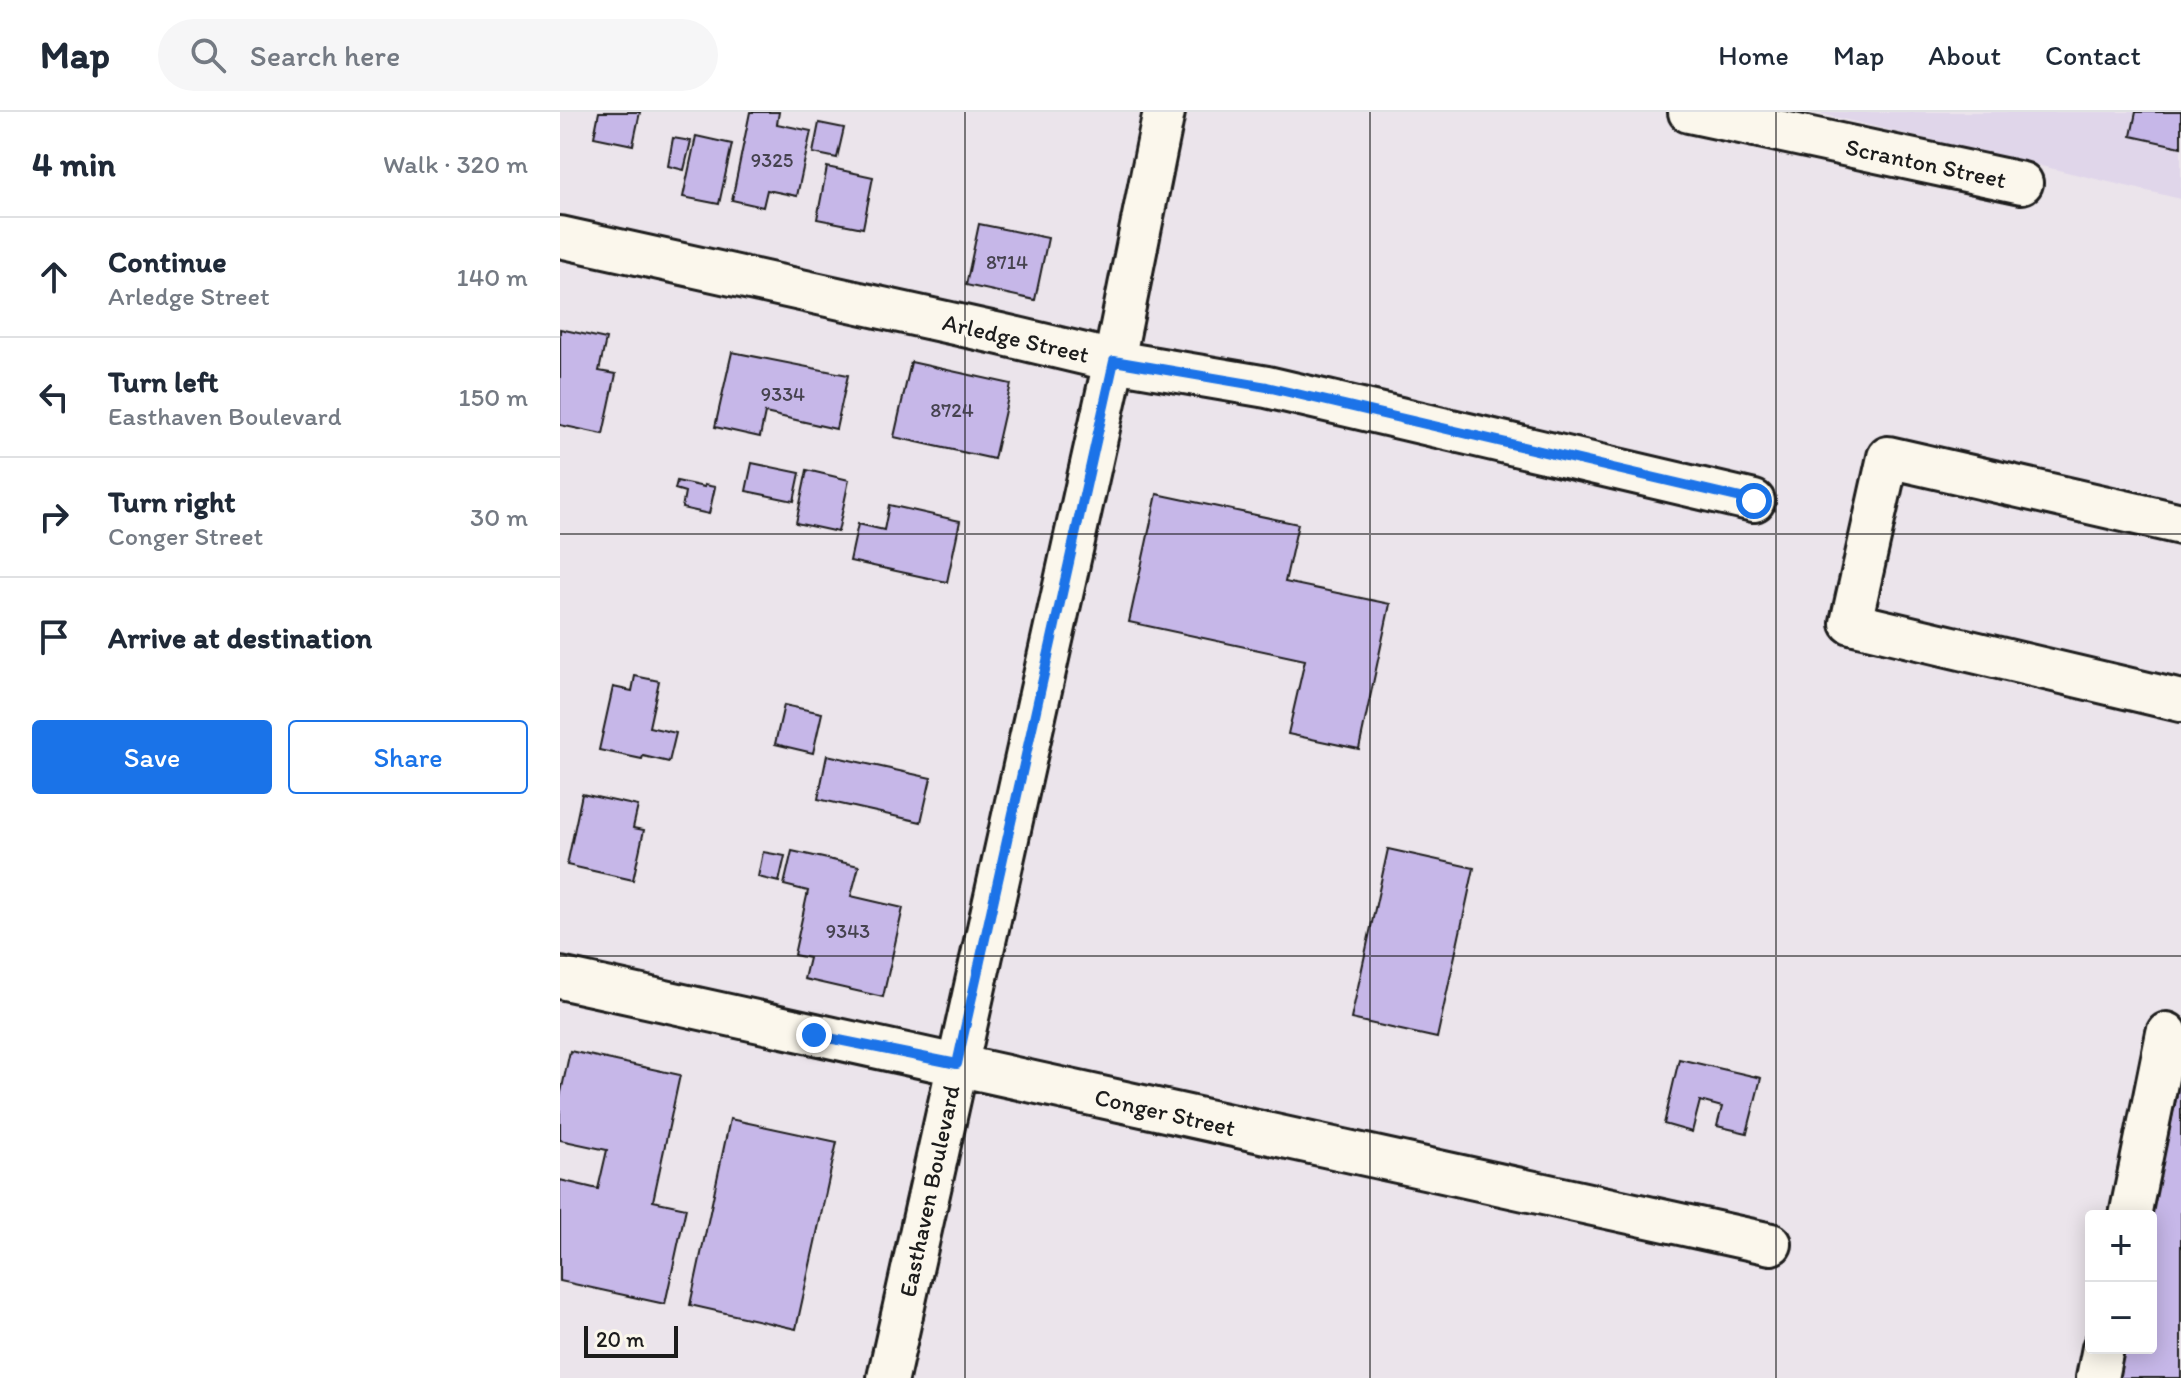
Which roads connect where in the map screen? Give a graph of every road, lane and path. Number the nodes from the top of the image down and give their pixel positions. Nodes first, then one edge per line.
1 (1164, 112) edge
2 (1689, 112) edge
3 (2022, 183) dead end
4 (560, 237) edge
5 (1114, 361) junction
6 (1754, 501) dead end
7 (2181, 524) edge
8 (2181, 701) edge
9 (560, 978) edge
10 (2167, 1033) dead end
11 (957, 1064) junction
12 (2131, 1210) edge
13 (1771, 1244) dead end
14 (2102, 1354) edge
15 (888, 1378) edge
16 (2097, 1378) edge

1 - 5 street, Easthaven Boulevard
2 - 3 street, Scranton Street
4 - 5 street, Arledge Street
5 - 6 street, Arledge Street
5 - 11 street, Easthaven Boulevard
7 - 8 street
9 - 11 street, Conger Street
10 - 12 street
11 - 13 street, Conger Street
11 - 15 street, Easthaven Boulevard
14 - 16 street

